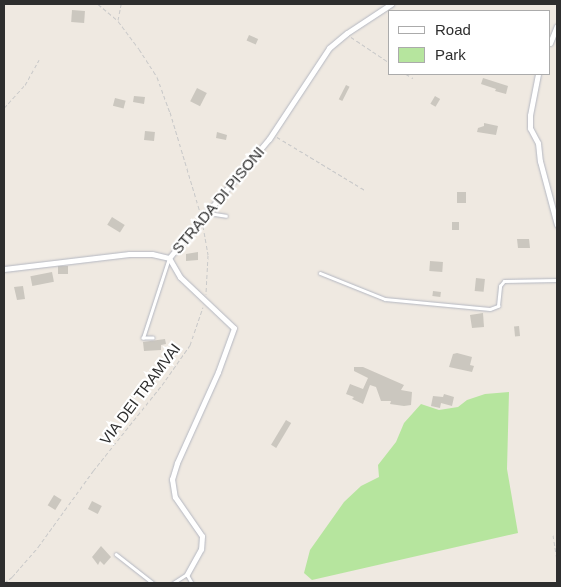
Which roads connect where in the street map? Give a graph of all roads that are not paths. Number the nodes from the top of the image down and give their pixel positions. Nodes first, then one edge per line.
1 (391, 4) edge
2 (557, 26) edge
3 (551, 41) edge
4 (538, 75) edge
5 (208, 212) junction
6 (226, 216) dead end
7 (557, 225) edge
8 (169, 258) junction
9 (4, 269) edge
10 (320, 273) dead end
11 (557, 280) edge
12 (153, 338) dead end
13 (116, 554) dead end
14 (187, 574) junction
15 (153, 583) edge
16 (173, 583) edge
17 (192, 583) edge

1 - 5 street, STRADA DI PISONI
2 - 3 street
4 - 7 street
5 - 6 lane
5 - 8 street, STRADA DI PISONI
8 - 9 street
8 - 12 lane
8 - 14 street, STRADA DI PISONI
10 - 11 lane
13 - 15 lane
14 - 16 lane
14 - 17 lane

